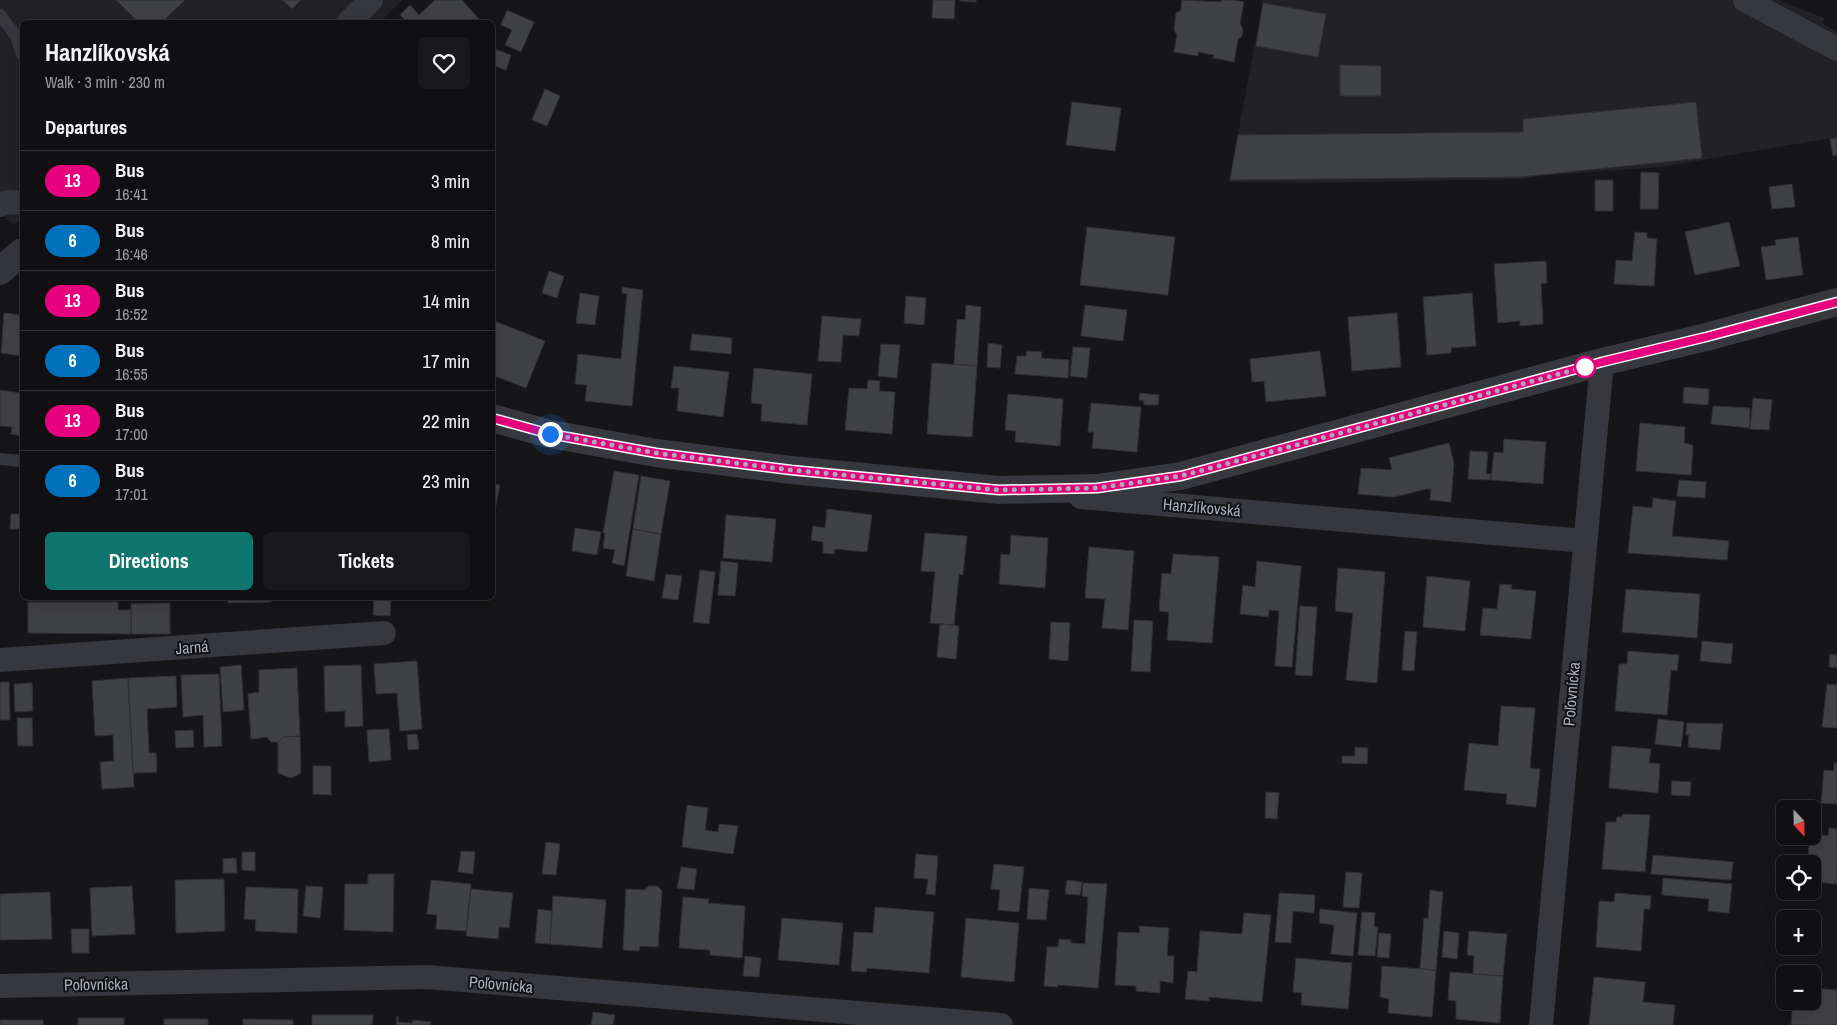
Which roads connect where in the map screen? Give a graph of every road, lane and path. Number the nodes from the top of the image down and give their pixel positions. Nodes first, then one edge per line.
1 (372, 0) edge
2 (1745, 0) edge
3 (0, 15) edge
4 (351, 20) edge
5 (20, 49) edge
6 (1837, 49) edge
7 (20, 202) edge
8 (0, 205) edge
9 (20, 254) edge
10 (0, 271) edge
11 (1837, 302) edge
12 (1602, 362) junction
13 (495, 419) edge
14 (0, 458) edge
15 (20, 461) edge
16 (999, 490) junction
17 (1585, 541) junction
18 (384, 633) dead end
19 (0, 660) edge
20 (0, 986) edge
21 (1000, 1025) edge
22 (1541, 1025) edge

1 - 4 street
2 - 6 street
3 - 5 lane
7 - 8 street
9 - 10 street
11 - 12 street, Hanzlíkovská
12 - 16 street, Hanzlíkovská
12 - 17 street, Poľovnícka
13 - 16 street, Hanzlíkovská
14 - 15 lane
16 - 17 street, Hanzlíkovská
17 - 22 street, Poľovnícka
18 - 19 street, Jarná
20 - 21 street, Poľovnícka

